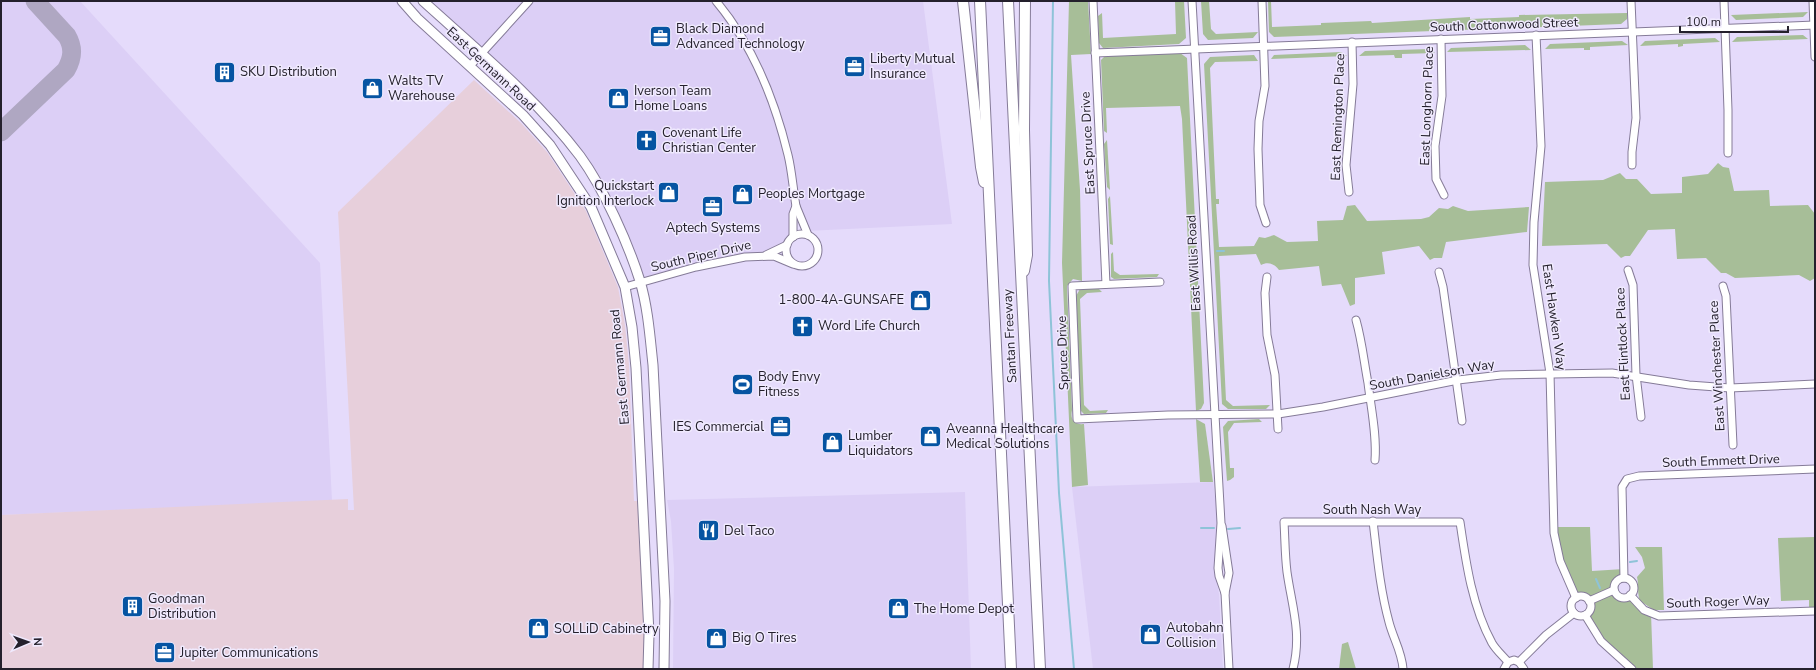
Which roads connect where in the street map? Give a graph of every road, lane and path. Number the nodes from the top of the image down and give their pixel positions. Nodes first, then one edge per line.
1 (402, 1) edge
2 (423, 1) edge
3 (529, 1) edge
4 (716, 1) edge
5 (964, 1) edge
6 (980, 1) edge
7 (1008, 1) edge
8 (1025, 1) edge
9 (1093, 1) edge
10 (1192, 1) edge
11 (1262, 1) edge
12 (1631, 1) edge
13 (1724, 1) edge
14 (1813, 1) edge
15 (1814, 25) edge
16 (1725, 29) junction
17 (1633, 32) junction
18 (1536, 35) junction
19 (1441, 39) junction
20 (1352, 42) junction
21 (1265, 46) junction
22 (1194, 48) junction
23 (1095, 53) junction
24 (481, 55) junction
25 (1815, 57) edge
26 (470, 66) junction
27 (1728, 153) dead end
28 (1632, 166) dead end
29 (1349, 192) dead end
30 (1444, 195) dead end
31 (990, 204) junction
32 (796, 206) junction
33 (1266, 223) dead end
34 (808, 235) junction
35 (793, 237) junction
36 (787, 245) junction
37 (766, 255) junction
38 (793, 264) junction
39 (1628, 270) dead end
40 (1439, 272) dead end
41 (1267, 277) dead end
42 (640, 282) junction
43 (1160, 282) dead end
44 (1106, 284) junction
45 (1722, 286) dead end
46 (624, 287) junction
47 (1020, 291) junction
48 (1356, 320) dead end
49 (1550, 373) junction
50 (1636, 375) junction
51 (1458, 380) junction
52 (1815, 384) edge
53 (1730, 388) junction
54 (1370, 398) junction
55 (1278, 414) junction
56 (1214, 416) junction
57 (1641, 417) dead end
58 (1077, 419) joint
59 (1462, 421) dead end
60 (1278, 429) dead end
61 (1733, 445) dead end
62 (1375, 460) dead end
63 (1815, 469) edge
64 (1372, 521) junction
65 (1221, 523) junction
66 (1624, 578) junction
67 (1614, 590) junction
68 (1225, 593) junction
69 (1630, 595) junction
70 (1576, 598) junction
71 (1589, 601) junction
72 (1815, 611) edge
73 (1574, 613) junction
74 (1585, 615) junction
75 (1519, 662) junction
76 (1506, 666) edge
77 (648, 669) edge
78 (664, 669) edge
79 (1011, 669) edge
80 (1040, 669) edge
81 (1229, 669) edge
82 (1293, 669) edge
83 (1403, 669) edge
84 (1524, 669) edge
85 (1632, 669) edge

1 - 26 main road, East Germann Road
2 - 24 main road, East Germann Road
3 - 24 street
4 - 32 street
5 - 31 highway
6 - 31 highway, Santan Freeway
7 - 47 highway, Santan Freeway
8 - 47 highway
9 - 23 street, East Spruce Drive
10 - 22 street, East Willis Road
11 - 21 street
12 - 17 street
13 - 16 street
14 - 15 street
15 - 16 street, South Cottonwood Street
15 - 25 street
16 - 17 street, South Cottonwood Street
16 - 27 street
17 - 18 street, South Cottonwood Street
17 - 28 street
18 - 19 street, South Cottonwood Street
18 - 49 street, East Hawken Way
19 - 20 street, South Cottonwood Street
19 - 30 street, East Longhorn Place
20 - 21 street, South Cottonwood Street
20 - 29 street, East Remington Place
21 - 22 street, South Cottonwood Street
21 - 33 street
22 - 23 street, South Cottonwood Street
22 - 56 street, East Willis Road
23 - 44 street, East Spruce Drive
24 - 26 street
24 - 42 main road, East Germann Road
26 - 46 main road, East Germann Road
31 - 79 highway, Santan Freeway
32 - 34 street
32 - 35 street
34 - 35 street
34 - 38 street
35 - 36 street
36 - 37 street, South Piper Drive
36 - 38 street
37 - 38 street, South Piper Drive
37 - 42 street, South Piper Drive
39 - 50 street, East Flintlock Place
40 - 51 street
41 - 55 street
42 - 46 street, South Piper Drive
42 - 78 main road, East Germann Road
43 - 44 street
44 - 58 street, Spruce Drive
45 - 53 street, East Winchester Place
46 - 77 main road, East Germann Road
47 - 80 highway, Santan Freeway
48 - 54 street
49 - 50 street, South Danielson Way
49 - 51 street, South Danielson Way
49 - 70 street, East Hawken Way
50 - 53 street, South Danielson Way
50 - 57 street, East Flintlock Place
51 - 54 street, South Danielson Way
51 - 59 street
52 - 53 street, South Danielson Way
53 - 61 street, East Winchester Place
54 - 55 street, South Danielson Way
54 - 62 street
55 - 56 street, South Danielson Way
55 - 60 street
56 - 58 street, South Danielson Way
56 - 65 street, East Willis Road
63 - 66 street, South Emmett Drive
64 - 76 street, South Nash Way
64 - 82 street, South Nash Way
64 - 83 street
65 - 68 street, East Willis Road
65 - 68 street, East Willis Road
66 - 67 street
66 - 69 street
67 - 69 street
67 - 71 street
68 - 81 street, East Willis Road
69 - 72 street, South Roger Way
70 - 71 street
70 - 73 street
71 - 74 street
73 - 74 street
73 - 75 street
74 - 85 street
75 - 76 street
75 - 84 street

